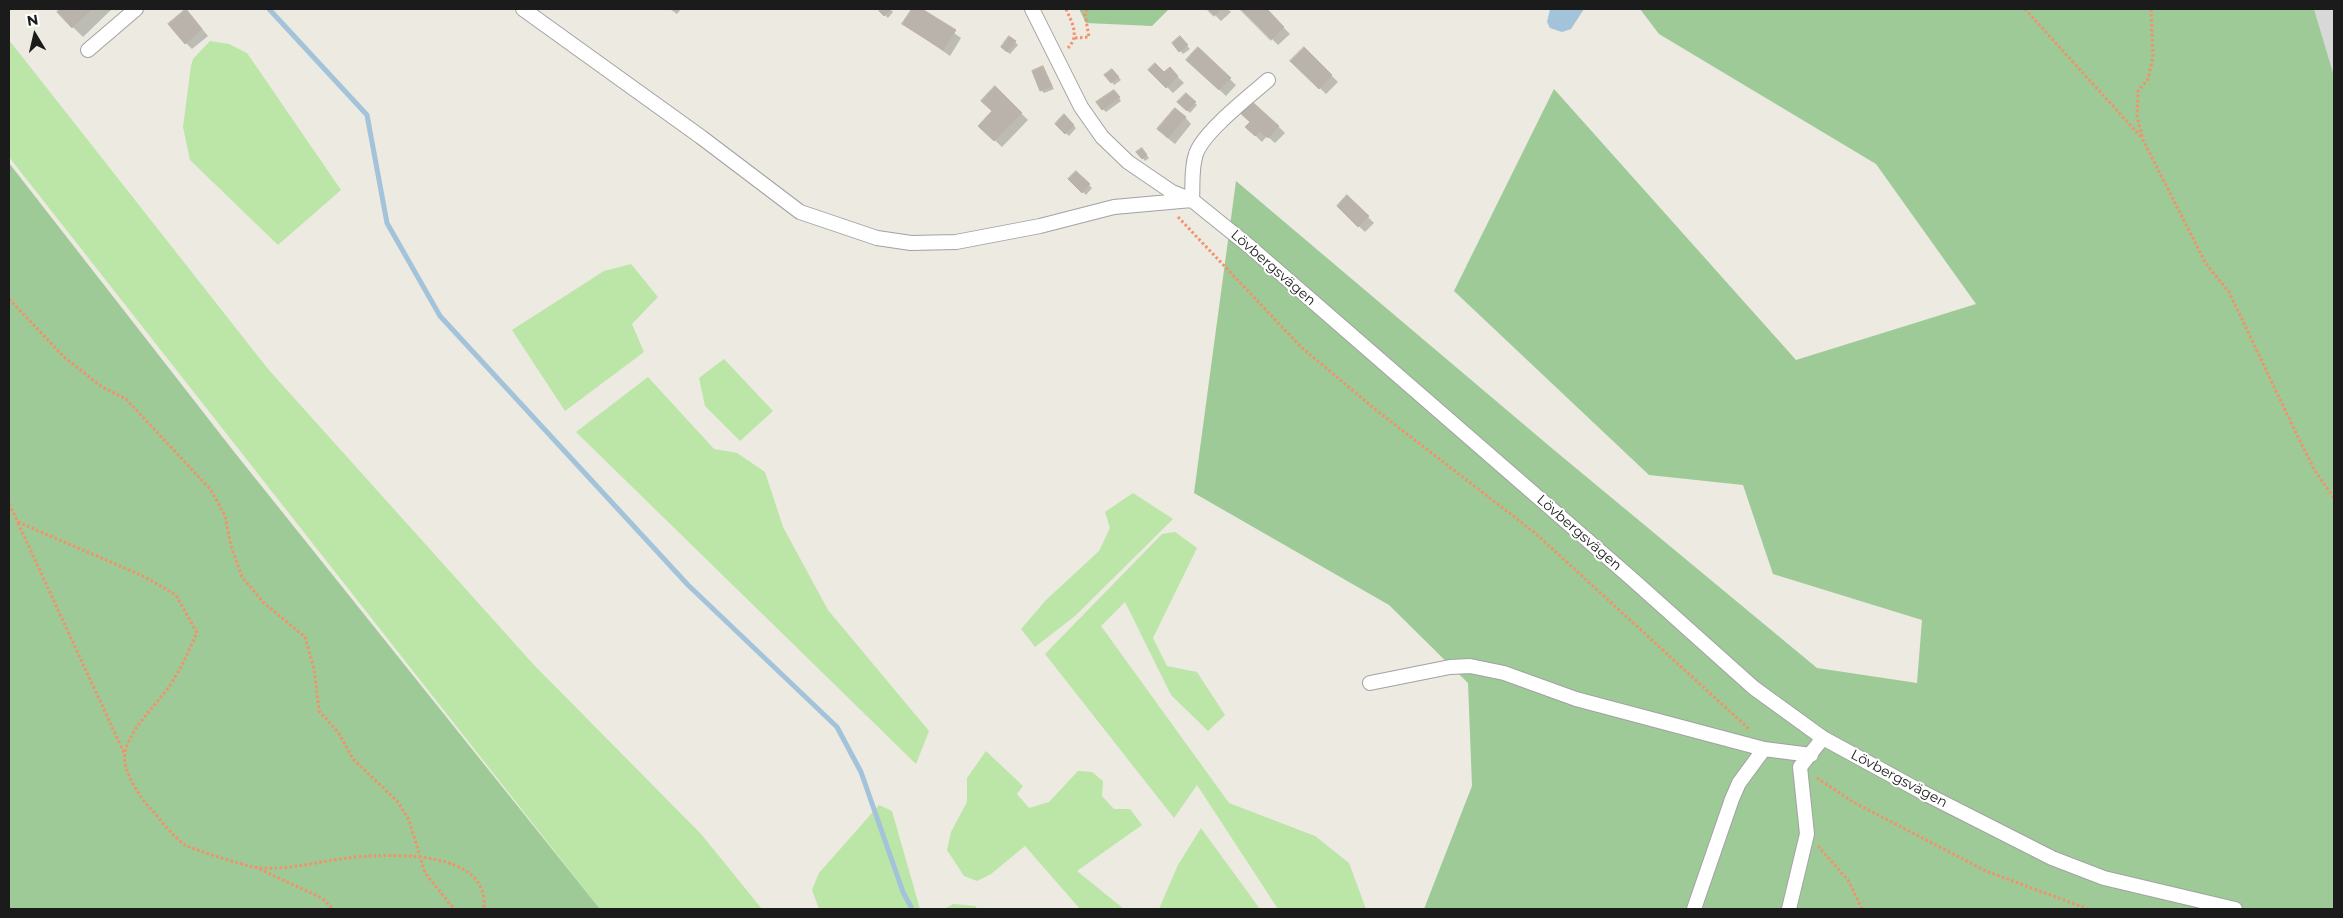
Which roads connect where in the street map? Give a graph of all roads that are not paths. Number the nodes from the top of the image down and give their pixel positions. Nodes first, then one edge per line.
1 (136, 9) edge
2 (522, 9) edge
3 (1032, 9) edge
4 (88, 50) dead end
5 (1268, 80) dead end
6 (1192, 200) junction
7 (1370, 683) dead end
8 (1824, 738) junction
9 (1764, 749) junction
10 (1811, 755) junction
11 (1694, 909) edge
12 (1789, 909) edge
13 (2235, 909) edge

1 - 4 street
2 - 6 street
3 - 6 street, Lövbergsvägen
5 - 6 street
6 - 8 street, Lövbergsvägen
7 - 9 street
8 - 10 street
8 - 13 street, Lövbergsvägen
9 - 10 street
9 - 11 street
10 - 12 street

